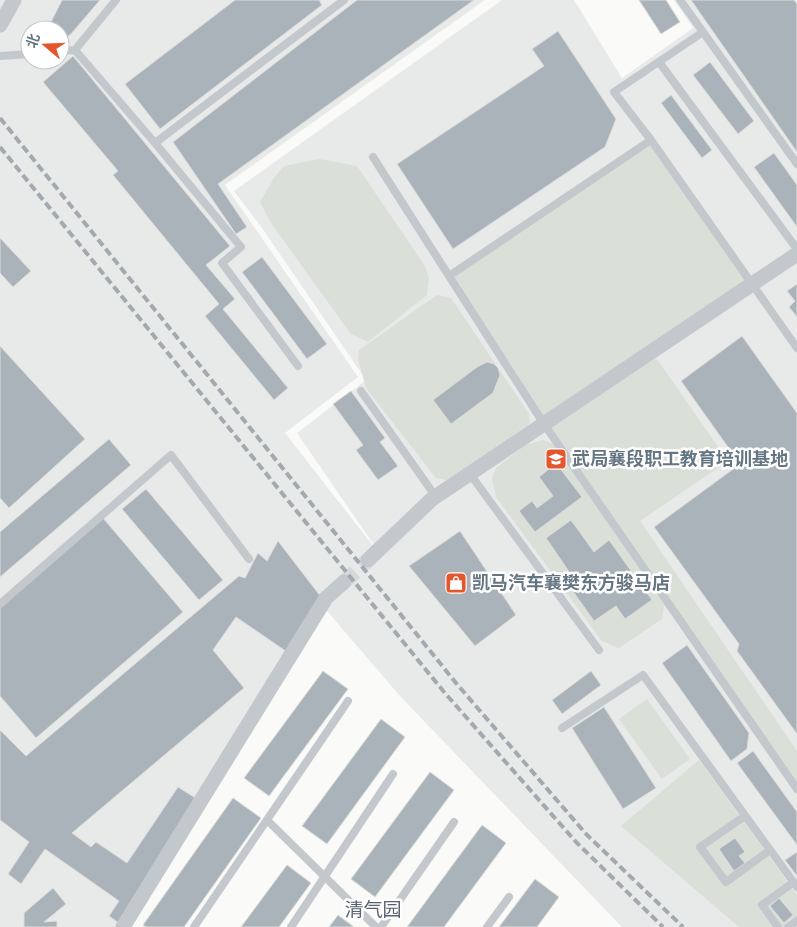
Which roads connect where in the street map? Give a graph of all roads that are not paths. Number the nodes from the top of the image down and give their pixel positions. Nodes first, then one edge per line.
1 (14, 0) edge
2 (116, 0) edge
3 (344, 0) edge
4 (680, 0) edge
5 (0, 25) edge
6 (702, 32) junction
7 (70, 50) edge
8 (75, 50) junction
9 (20, 55) edge
10 (0, 56) edge
11 (659, 62) junction
12 (650, 140) junction
13 (156, 143) junction
14 (373, 157) dead end
15 (797, 164) edge
16 (797, 249) edge
17 (797, 254) edge
18 (449, 276) junction
19 (752, 284) junction
20 (797, 348) edge
21 (298, 366) dead end
22 (361, 391) dead end
23 (544, 424) junction
24 (470, 474) junction
25 (436, 497) junction
26 (249, 559) dead end
27 (368, 560) tunnel mouth
28 (344, 582) tunnel mouth
29 (0, 604) edge
30 (599, 650) dead end
31 (348, 701) dead end
32 (562, 728) dead end
33 (394, 774) dead end
34 (797, 789) edge
35 (745, 816) junction
36 (267, 820) junction
37 (454, 822) dead end
38 (770, 850) junction
39 (325, 876) junction
40 (795, 885) edge
41 (509, 897) dead end
42 (797, 921) edge
43 (123, 927) edge
44 (194, 927) edge
45 (291, 927) edge
46 (376, 927) edge
47 (381, 927) edge
48 (487, 927) edge
49 (778, 927) edge
50 (788, 927) edge

1 - 5 street
2 - 8 lane
3 - 13 lane
4 - 6 lane
6 - 11 lane
6 - 15 lane
7 - 8 lane
8 - 13 lane
9 - 10 lane
11 - 12 lane
11 - 16 lane
12 - 18 lane
12 - 19 lane
13 - 21 lane
14 - 18 lane
17 - 19 street
18 - 23 lane
19 - 20 lane
19 - 23 street
22 - 25 lane
23 - 24 street
23 - 34 lane
24 - 25 street
24 - 30 lane
25 - 27 street
26 - 29 lane
28 - 43 street
31 - 36 lane
32 - 35 lane
33 - 39 lane
35 - 38 lane
35 - 38 lane
36 - 39 lane
36 - 44 lane
37 - 47 lane
38 - 40 lane
39 - 45 lane
39 - 46 lane
40 - 49 lane
41 - 48 lane
42 - 50 lane

